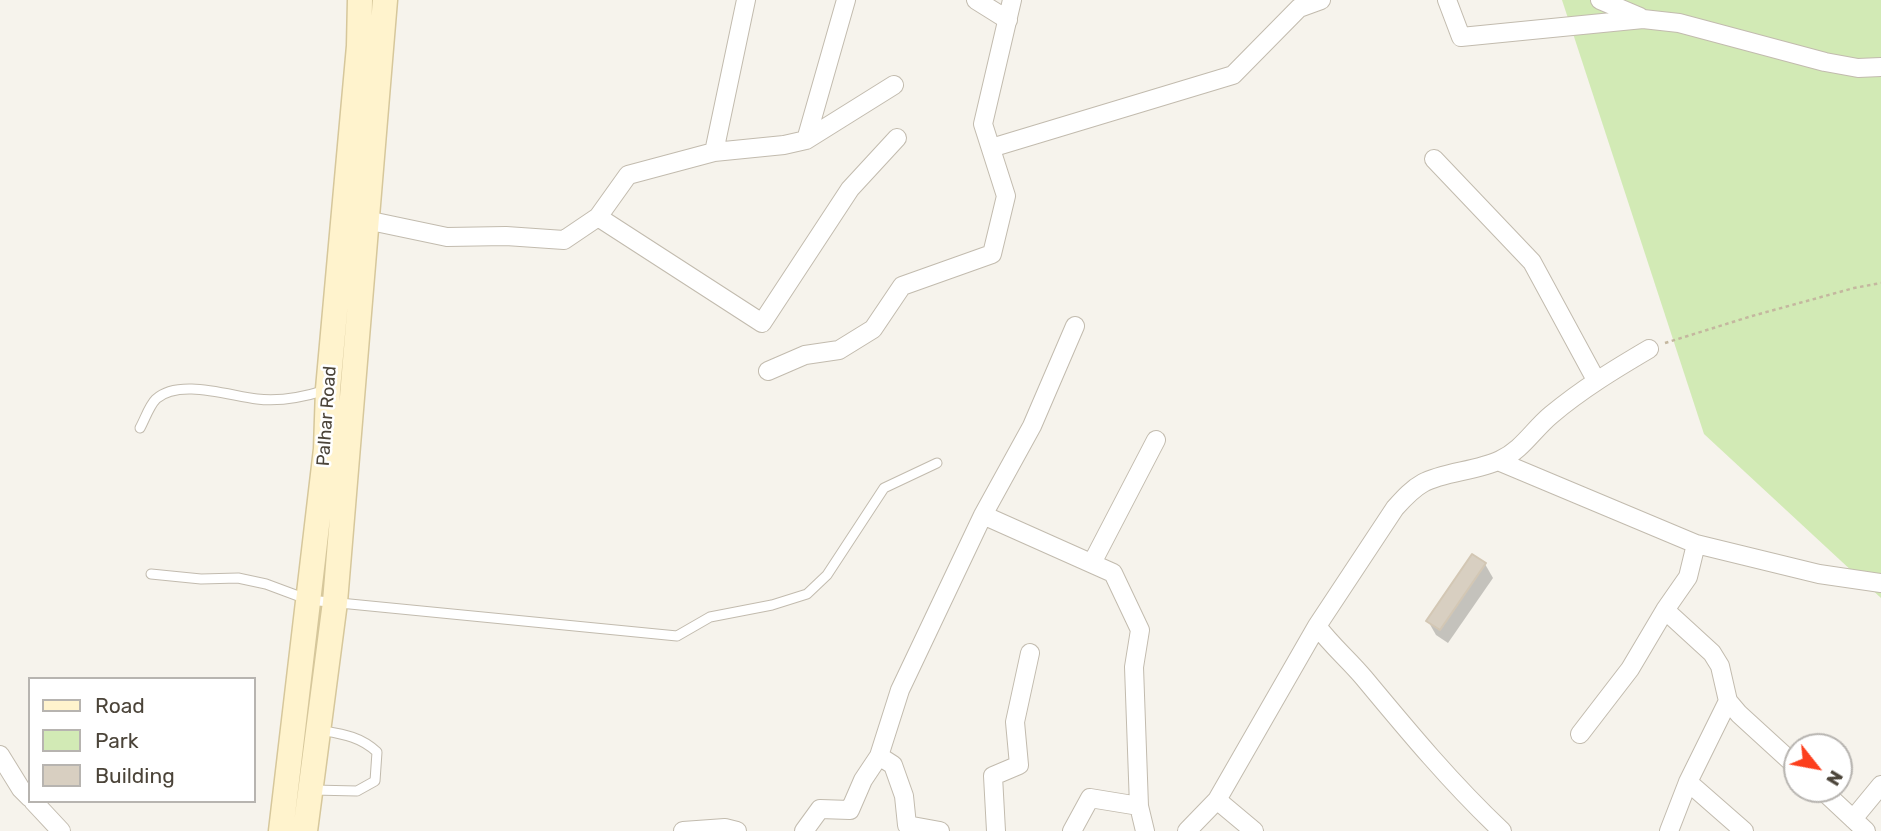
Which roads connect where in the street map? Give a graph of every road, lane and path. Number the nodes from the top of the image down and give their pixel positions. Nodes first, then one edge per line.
1 (360, 0) edge
2 (385, 0) edge
3 (746, 0) edge
4 (846, 0) edge
5 (976, 0) edge
6 (1012, 0) edge
7 (1321, 0) edge
8 (1447, 0) edge
9 (1600, 0) edge
10 (1641, 0) edge
11 (1643, 19) junction
12 (1008, 20) junction
13 (1881, 67) edge
14 (894, 85) dead end
15 (897, 138) dead end
16 (806, 140) junction
17 (991, 148) junction
18 (714, 152) junction
19 (1434, 159) dead end
20 (598, 217) junction
21 (366, 220) junction
22 (1881, 283) edge
23 (1075, 326) dead end
24 (1649, 349) joint
25 (768, 371) dead end
26 (1596, 380) junction
27 (328, 389) junction
28 (140, 428) dead end
29 (1156, 440) dead end
30 (1498, 461) junction
31 (937, 463) dead end
32 (983, 515) junction
33 (1696, 544) junction
34 (1092, 563) junction
35 (151, 575) dead end
36 (1881, 583) edge
37 (309, 600) junction
38 (335, 602) junction
39 (1665, 610) junction
40 (1317, 626) junction
41 (1030, 653) dead end
42 (1728, 701) junction
43 (318, 730) junction
44 (1580, 734) dead end
45 (1783, 754) edge
46 (0, 755) edge
47 (879, 756) junction
48 (1688, 782) junction
49 (1881, 785) edge
50 (310, 790) junction
51 (28, 797) edge
52 (1217, 800) junction
53 (34, 803) edge
54 (1836, 803) edge
55 (1139, 806) junction
56 (1859, 825) edge
57 (61, 831) edge
58 (281, 831) edge
59 (305, 831) edge
60 (683, 831) edge
61 (737, 831) edge
62 (804, 831) edge
63 (940, 831) edge
64 (996, 831) edge
65 (1072, 831) edge
66 (1145, 831) edge
67 (1187, 831) edge
68 (1254, 831) edge
69 (1502, 831) edge
70 (1669, 831) edge
71 (1744, 831) edge

1 - 27 main road, Palhar Road
2 - 21 main road, Palhar Road
3 - 18 street
4 - 16 street
5 - 12 street
6 - 12 street
7 - 17 street
8 - 11 street
9 - 11 street
10 - 11 street
11 - 13 street
12 - 17 street
14 - 16 street
15 - 20 street
16 - 18 street
17 - 25 street
18 - 20 street
19 - 26 street
20 - 21 street
21 - 38 main road, Palhar Road
22 - 24 path
23 - 32 street
24 - 26 street
26 - 30 street
27 - 28 lane
27 - 37 main road, Palhar Road
29 - 34 street
30 - 33 street
30 - 40 street
31 - 38 lane
32 - 34 street
32 - 47 street
33 - 36 street
33 - 39 street
34 - 55 street
35 - 37 lane
37 - 38 lane
37 - 58 main road, Palhar Road
38 - 43 main road, Palhar Road
39 - 42 street
39 - 44 street
40 - 52 street
40 - 69 street
41 - 64 street
42 - 45 street
42 - 48 street
43 - 50 main road, Palhar Road
43 - 50 lane
46 - 51 street
47 - 62 street
47 - 63 street
48 - 70 street
48 - 71 street
49 - 56 street
50 - 59 main road, Palhar Road
52 - 67 street
52 - 68 street
53 - 57 street
54 - 56 street
55 - 65 street
55 - 66 street
60 - 61 street

